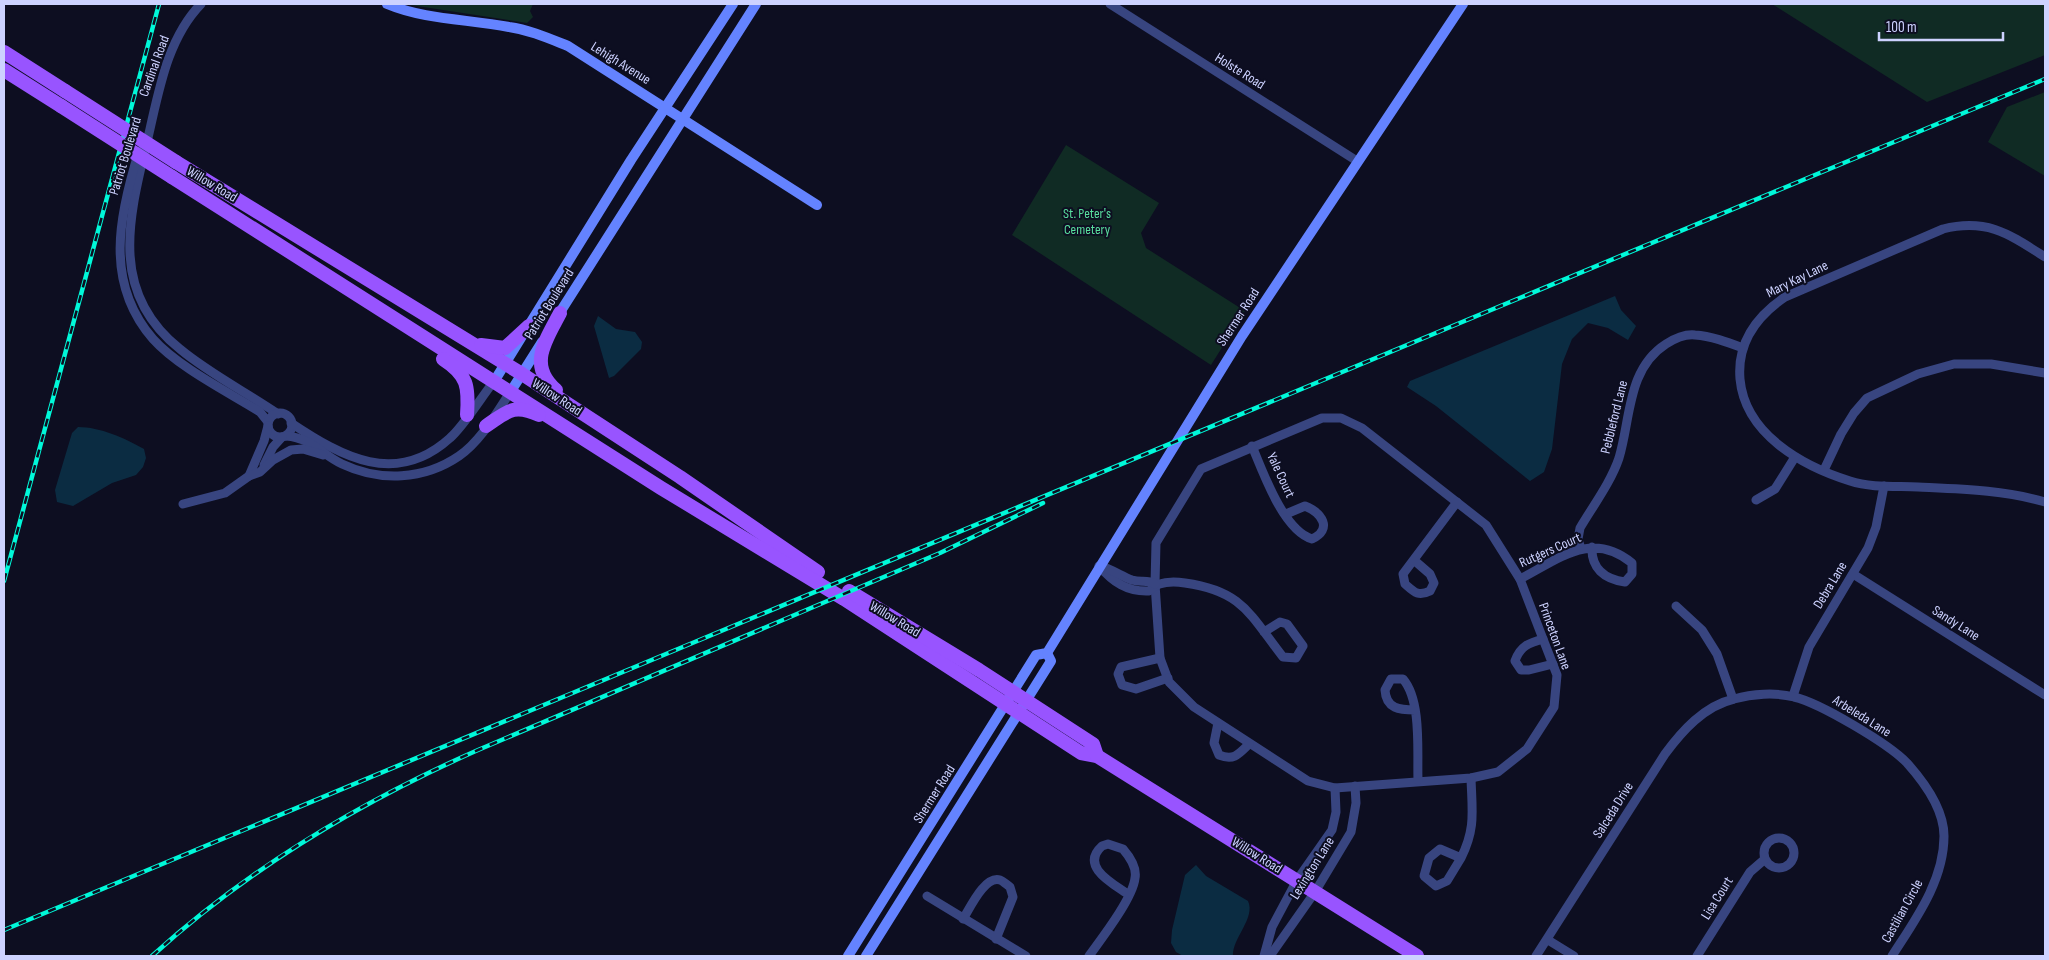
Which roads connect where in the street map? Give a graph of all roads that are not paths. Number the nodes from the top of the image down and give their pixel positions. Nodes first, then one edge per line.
1 (201, 4) edge
2 (387, 4) edge
3 (733, 4) edge
4 (756, 4) edge
5 (1110, 4) edge
6 (1463, 4) edge
7 (4, 52) edge
8 (4, 70) edge
9 (666, 108) junction
10 (153, 113) junction
11 (684, 120) junction
12 (1357, 161) junction
13 (817, 205) dead end
14 (2045, 256) edge
15 (560, 313) junction
16 (390, 314) junction
17 (530, 326) junction
18 (464, 338) junction
19 (1743, 348) junction
20 (505, 363) junction
21 (2045, 373) edge
22 (522, 374) junction
23 (494, 380) junction
24 (511, 391) junction
25 (278, 414) junction
26 (467, 415) junction
27 (291, 423) junction
28 (268, 424) junction
29 (486, 426) junction
30 (284, 436) junction
31 (1252, 446) junction
32 (1795, 457) junction
33 (335, 460) junction
34 (1824, 470) junction
35 (260, 472) junction
36 (250, 476) junction
37 (680, 477) junction
38 (1884, 486) junction
39 (660, 488) junction
40 (1756, 500) dead end
41 (1456, 502) junction
42 (2045, 502) edge
43 (183, 504) dead end
44 (1286, 514) dead end
45 (1592, 547) junction
46 (1581, 549) junction
47 (1415, 561) dead end
48 (1099, 566) junction
49 (1853, 574) junction
50 (1520, 579) junction
51 (1155, 584) junction
52 (1676, 606) dead end
53 (1264, 632) junction
54 (1543, 639) junction
55 (1047, 653) junction
56 (1160, 658) junction
57 (1552, 664) junction
58 (1168, 678) junction
59 (1013, 692) junction
60 (2045, 695) edge
61 (1793, 696) junction
62 (1733, 699) junction
63 (1026, 700) junction
64 (1005, 704) junction
65 (1415, 710) dead end
66 (1019, 713) junction
67 (1218, 723) junction
68 (1249, 744) junction
69 (1097, 756) junction
70 (1471, 778) junction
71 (1418, 780) junction
72 (1355, 786) junction
73 (1335, 788) junction
74 (1941, 821) joint
75 (1461, 858) dead end
76 (1765, 859) dead end
77 (1297, 880) junction
78 (1315, 892) junction
79 (1129, 895) junction
80 (927, 896) dead end
81 (963, 918) junction
82 (1270, 933) junction
83 (996, 939) junction
84 (1282, 939) junction
85 (1548, 940) junction
86 (848, 956) edge
87 (866, 956) edge
88 (1026, 956) edge
89 (1090, 956) edge
90 (1264, 956) edge
91 (1270, 956) edge
92 (1416, 956) edge
93 (1536, 956) edge
94 (1574, 956) edge
95 (1697, 956) edge
96 (1892, 956) edge

1 - 10 street, Cardinal Road
2 - 9 main road, Lehigh Avenue
3 - 9 main road, Patriot Boulevard
4 - 11 main road, Patriot Boulevard
5 - 12 street, Holste Road
6 - 12 main road, Shermer Road
7 - 18 main road, Willow Road, bridge
8 - 16 main road, Willow Road, bridge
9 - 11 main road, Lehigh Avenue
9 - 17 main road, Patriot Boulevard
10 - 25 street, Patriot Boulevard
10 - 28 street, Patriot Boulevard
11 - 13 main road, Lehigh Avenue
11 - 15 main road, Patriot Boulevard
12 - 48 main road, Shermer Road
14 - 19 street, Mary Kay Lane
15 - 22 main road, Patriot Boulevard
15 - 37 main road
16 - 23 main road, Willow Road
16 - 26 main road
17 - 18 main road
17 - 20 main road, Patriot Boulevard
18 - 20 main road, Willow Road
19 - 32 street, Mary Kay Lane
19 - 46 street, Pebbleford Lane
20 - 22 main road, Willow Road
20 - 23 main road, Patriot Boulevard
21 - 34 street
22 - 24 main road, Patriot Boulevard
22 - 37 main road, Willow Road
23 - 24 main road, Willow Road
23 - 26 street, Patriot Boulevard
24 - 29 street, Patriot Boulevard
24 - 39 main road, Willow Road
25 - 27 street, Patriot Boulevard
25 - 28 street
26 - 27 street, Patriot Boulevard
27 - 30 street
28 - 30 street, Patriot Boulevard
28 - 36 street
29 - 33 street, Patriot Boulevard
29 - 39 main road
30 - 33 street, Patriot Boulevard
30 - 35 street
31 - 41 street, Princeton Lane
31 - 44 street, Yale Court
31 - 51 street, Princeton Lane
32 - 34 street, Mary Kay Lane
32 - 40 street
33 - 35 street
34 - 38 street, Mary Kay Lane
35 - 36 street
36 - 43 street
37 - 59 main road, Willow Road
38 - 42 street, Mary Kay Lane
38 - 49 street, Debra Lane
39 - 64 main road, Willow Road
41 - 47 street
41 - 50 street, Princeton Lane
45 - 45 street, Rutgers Court
45 - 46 street, Rutgers Court
46 - 50 street, Rutgers Court
48 - 51 street
48 - 55 main road, Shermer Road
49 - 60 street, Sandy Lane
49 - 61 street, Debra Lane
50 - 54 street, Princeton Lane
51 - 53 street
51 - 56 street, Princeton Lane
52 - 62 street
53 - 53 street
54 - 57 street, Princeton Lane
54 - 57 street
55 - 59 main road, Shermer Road
55 - 63 main road, Shermer Road
56 - 58 street, Princeton Lane
56 - 58 street
57 - 70 street, Princeton Lane
58 - 67 street, Princeton Lane
59 - 63 main road, Willow Road
59 - 64 main road, Shermer Road
61 - 62 street, Arbeleda Lane
61 - 74 street, Arbeleda Lane
62 - 85 street, Salceda Drive
63 - 66 main road, Shermer Road
63 - 69 main road, Willow Road
64 - 66 main road, Willow Road
64 - 86 main road, Shermer Road
65 - 71 street
66 - 69 main road, Willow Road
66 - 87 main road, Shermer Road
67 - 68 street, Princeton Lane
67 - 68 street
68 - 73 street, Princeton Lane
69 - 77 main road, Willow Road
70 - 71 street, Princeton Lane
70 - 75 street
71 - 72 street, Princeton Lane
72 - 73 street, Princeton Lane
72 - 78 street, Lexington Lane
73 - 77 street, Lexington Lane
74 - 96 street, Castilian Circle
76 - 95 street, Lisa Court
77 - 78 main road, Willow Road
77 - 82 street, Lexington Lane
78 - 84 street, Lexington Lane
78 - 92 main road, Willow Road
79 - 79 street
79 - 89 street
80 - 81 street
81 - 83 street
81 - 83 street
82 - 84 street
82 - 90 street, Lexington Lane
83 - 88 street
84 - 91 street, Lexington Lane
85 - 93 street, Salceda Drive
85 - 94 street

